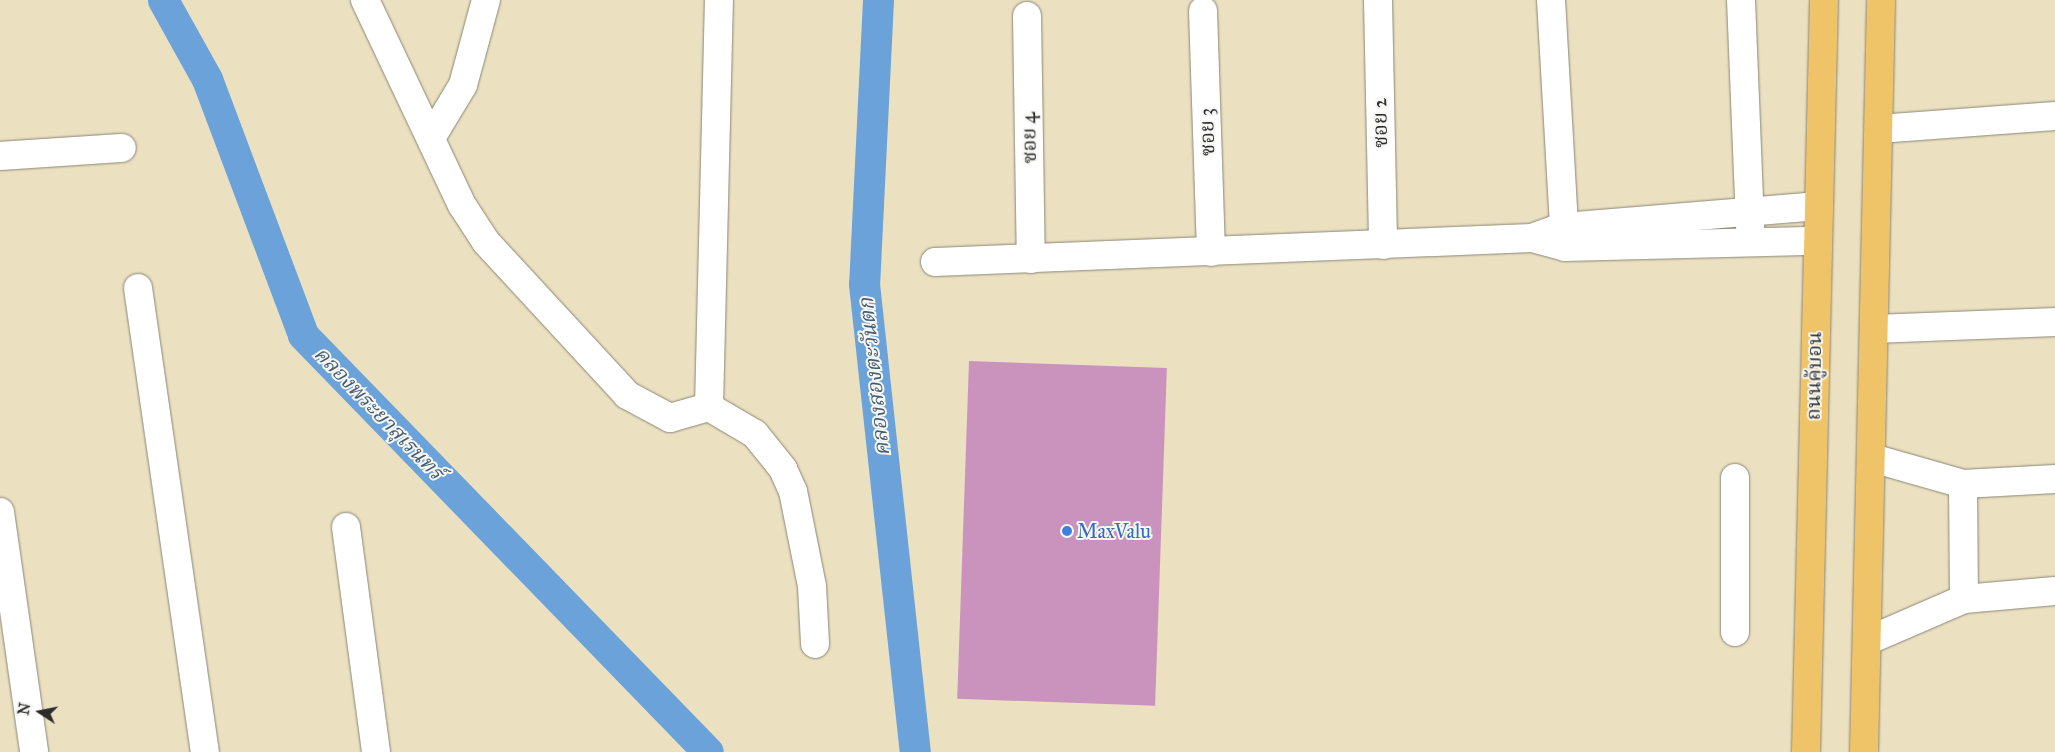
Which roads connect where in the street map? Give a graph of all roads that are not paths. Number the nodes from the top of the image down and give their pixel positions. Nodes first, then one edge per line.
1 (365, 0) edge
2 (486, 0) edge
3 (719, 0) edge
4 (1551, 0) edge
5 (1741, 0) edge
6 (1824, 0) edge
7 (1881, 0) edge
8 (1378, 1) dead end
9 (1203, 11) dead end
10 (1027, 16) dead end
11 (2055, 116) edge
12 (1879, 129) junction
13 (431, 138) junction
14 (122, 148) dead end
15 (0, 156) edge
16 (1817, 206) junction
17 (1748, 211) junction
18 (1564, 237) junction
19 (1817, 241) junction
20 (1750, 243) junction
21 (1382, 245) junction
22 (1212, 252) junction
23 (1031, 259) junction
24 (935, 262) dead end
25 (138, 288) dead end
26 (2055, 322) edge
27 (1875, 328) junction
28 (709, 407) junction
29 (1872, 458) junction
30 (1735, 478) dead end
31 (2055, 479) edge
32 (1963, 484) junction
33 (0, 512) edge
34 (346, 527) dead end
35 (2055, 591) edge
36 (1964, 599) junction
37 (1735, 632) dead end
38 (1867, 641) junction
39 (815, 644) dead end
40 (34, 752) edge
41 (205, 752) edge
42 (376, 752) edge
43 (1806, 752) edge
44 (1864, 752) edge

1 - 13 street
2 - 13 street
3 - 28 street
4 - 18 street
5 - 17 street
6 - 16 main road, ถนนคู้บอน
7 - 12 main road
8 - 21 street, ซอย 2
9 - 22 street, ซอย 3
10 - 23 street, ซอย 4
11 - 12 street
12 - 27 main road
13 - 28 street
14 - 15 street
16 - 17 street
16 - 19 main road, ถนนคู้บอน
17 - 18 street
17 - 20 street
18 - 20 street
18 - 21 street
19 - 20 street
19 - 43 main road, ถนนคู้บอน
21 - 22 street
22 - 23 street
23 - 24 street
25 - 41 street
26 - 27 street
27 - 29 main road
28 - 39 street
29 - 32 street
29 - 38 main road
30 - 37 street
31 - 32 street
32 - 36 street
33 - 40 street
34 - 42 street
35 - 36 street
36 - 38 street
38 - 44 main road

